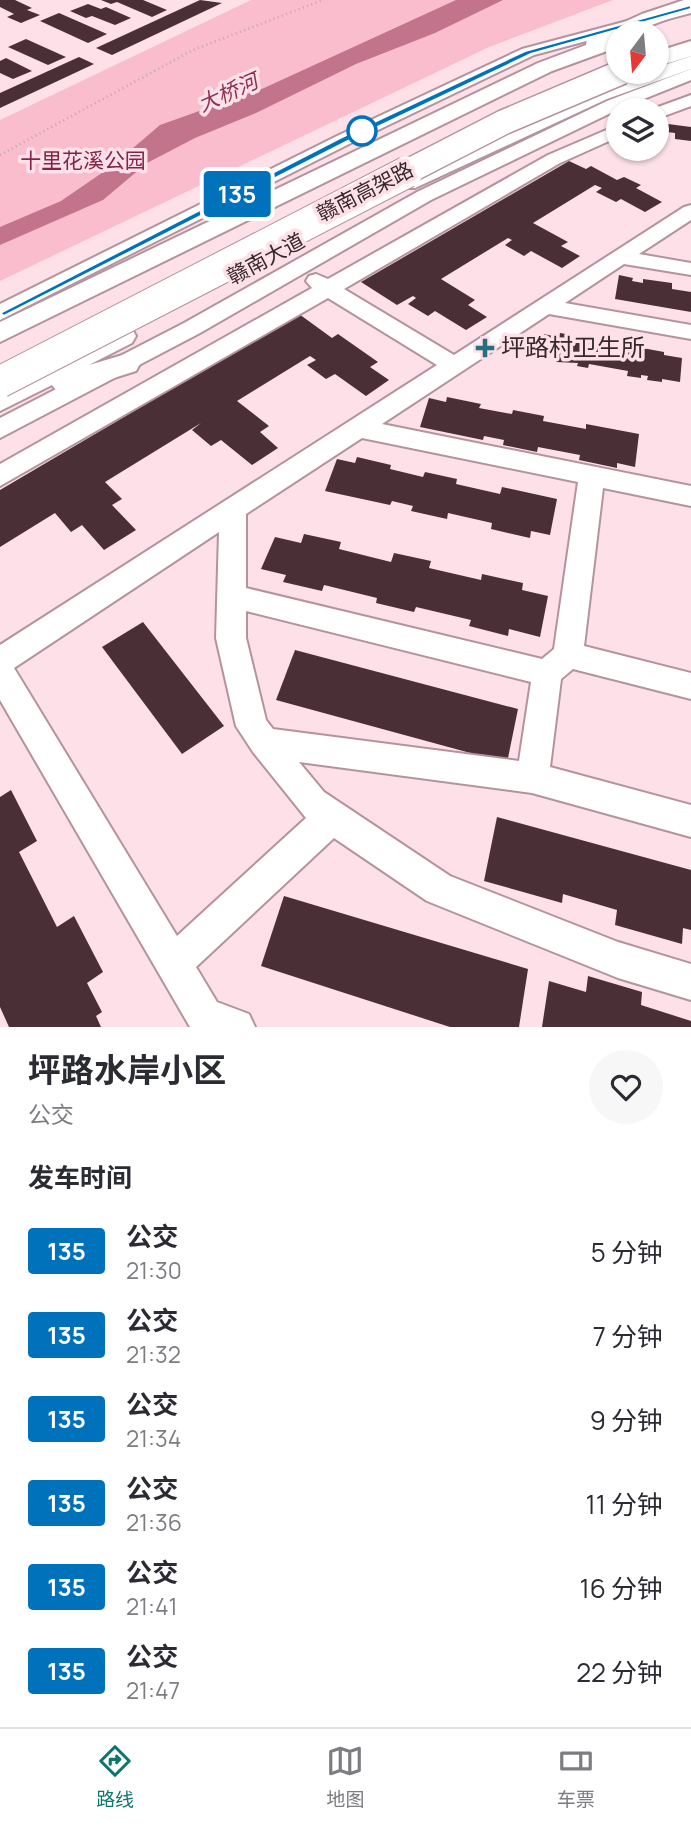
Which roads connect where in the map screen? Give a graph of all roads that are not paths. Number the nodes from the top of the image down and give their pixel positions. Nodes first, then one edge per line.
1 (691, 6) edge
2 (691, 18) edge
3 (655, 21) edge
4 (669, 22) edge
5 (691, 32) edge
6 (606, 34) edge
7 (669, 39) edge
8 (606, 41) edge
9 (606, 44) edge
10 (691, 48) edge
11 (669, 56) edge
12 (606, 61) edge
13 (691, 64) edge
14 (545, 66) junction
15 (691, 74) edge
16 (606, 79) edge
17 (691, 100) edge
18 (669, 109) edge
19 (606, 135) edge
20 (690, 213) edge
21 (620, 257) junction
22 (297, 268) junction
23 (691, 269) edge
24 (328, 289) junction
25 (545, 306) junction
26 (0, 313) edge
27 (691, 332) edge
28 (0, 334) edge
29 (0, 354) edge
30 (126, 364) joint
31 (454, 365) junction
32 (0, 382) edge
33 (2, 415) edge
34 (358, 428) junction
35 (592, 475) junction
36 (0, 476) edge
37 (691, 496) edge
38 (233, 509) junction
39 (231, 596) junction
40 (0, 661) edge
41 (557, 664) junction
42 (0, 672) edge
43 (691, 685) edge
44 (264, 742) junction
45 (532, 778) junction
46 (332, 817) junction
47 (691, 821) edge
48 (173, 964) junction
49 (691, 982) edge
50 (236, 1027) edge

1 - 3 main road
2 - 4 main road
5 - 7 highway
6 - 26 street
8 - 14 main road
9 - 14 main road, 赣南大道
10 - 11 highway
12 - 29 highway, 赣南高架路
13 - 33 main road, 赣南大道
14 - 28 main road, 赣南大道
15 - 22 street
16 - 32 highway, 赣南高架路, bridge
17 - 18 street
19 - 24 street
20 - 21 street
21 - 23 street
21 - 25 street
22 - 24 street
22 - 30 street
24 - 31 street
24 - 36 street
25 - 27 street
25 - 31 street
30 - 33 main road
31 - 34 street
34 - 35 street
34 - 38 street
35 - 37 street
35 - 41 street
38 - 39 street
38 - 40 street
39 - 41 street
39 - 44 street
41 - 43 street
41 - 45 street
42 - 48 street
44 - 45 street
44 - 46 street
45 - 47 street
46 - 48 street
46 - 49 street
48 - 50 street

